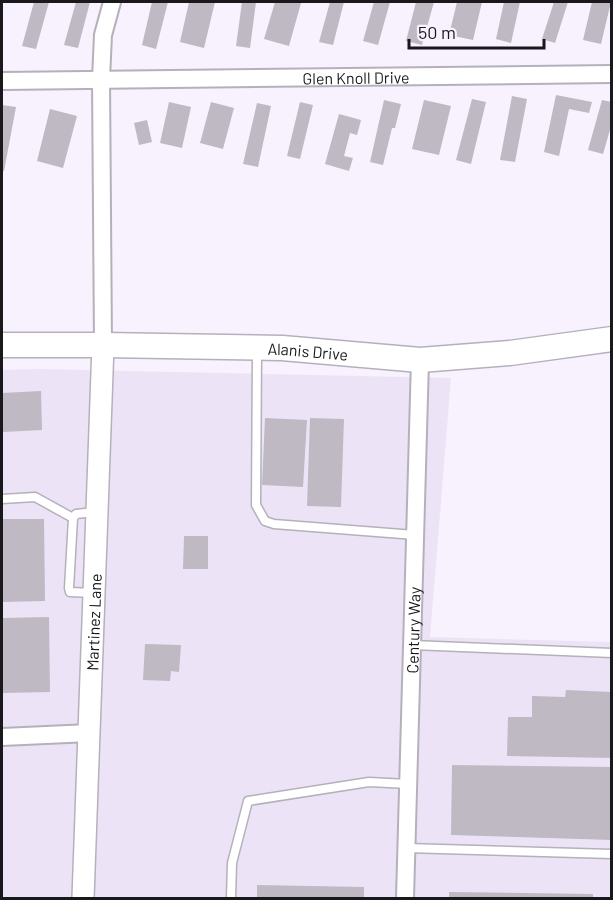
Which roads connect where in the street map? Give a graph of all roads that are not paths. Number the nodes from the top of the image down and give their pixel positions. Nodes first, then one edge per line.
1 (112, 2) edge
2 (612, 74) edge
3 (101, 79) junction
4 (2, 81) edge
5 (612, 339) edge
6 (2, 345) edge
7 (103, 345) junction
8 (257, 347) junction
9 (420, 360) junction
10 (2, 499) edge
11 (97, 511) junction
12 (73, 518) junction
13 (415, 535) junction
14 (94, 593) junction
15 (412, 645) junction
16 (612, 653) edge
17 (90, 732) junction
18 (2, 737) edge
19 (408, 784) junction
20 (406, 848) junction
21 (612, 854) edge
22 (83, 898) edge
23 (231, 898) edge
24 (405, 898) edge

1 - 3 street
2 - 3 street, Glen Knoll Drive
3 - 4 street, Glen Knoll Drive
3 - 7 street
5 - 9 main road, Alanis Drive
6 - 7 main road, Alanis Drive
7 - 8 main road, Alanis Drive
7 - 11 street, Martinez Lane
8 - 9 main road, Alanis Drive
8 - 13 lane
9 - 13 street, Century Way
10 - 12 lane
11 - 12 lane
11 - 14 street, Martinez Lane
12 - 14 lane
13 - 15 street, Century Way
14 - 17 street, Martinez Lane
15 - 16 lane
15 - 19 street, Century Way
17 - 18 street
17 - 22 street, Martinez Lane
19 - 20 street, Century Way
19 - 23 lane
20 - 21 lane
20 - 24 street, Century Way

